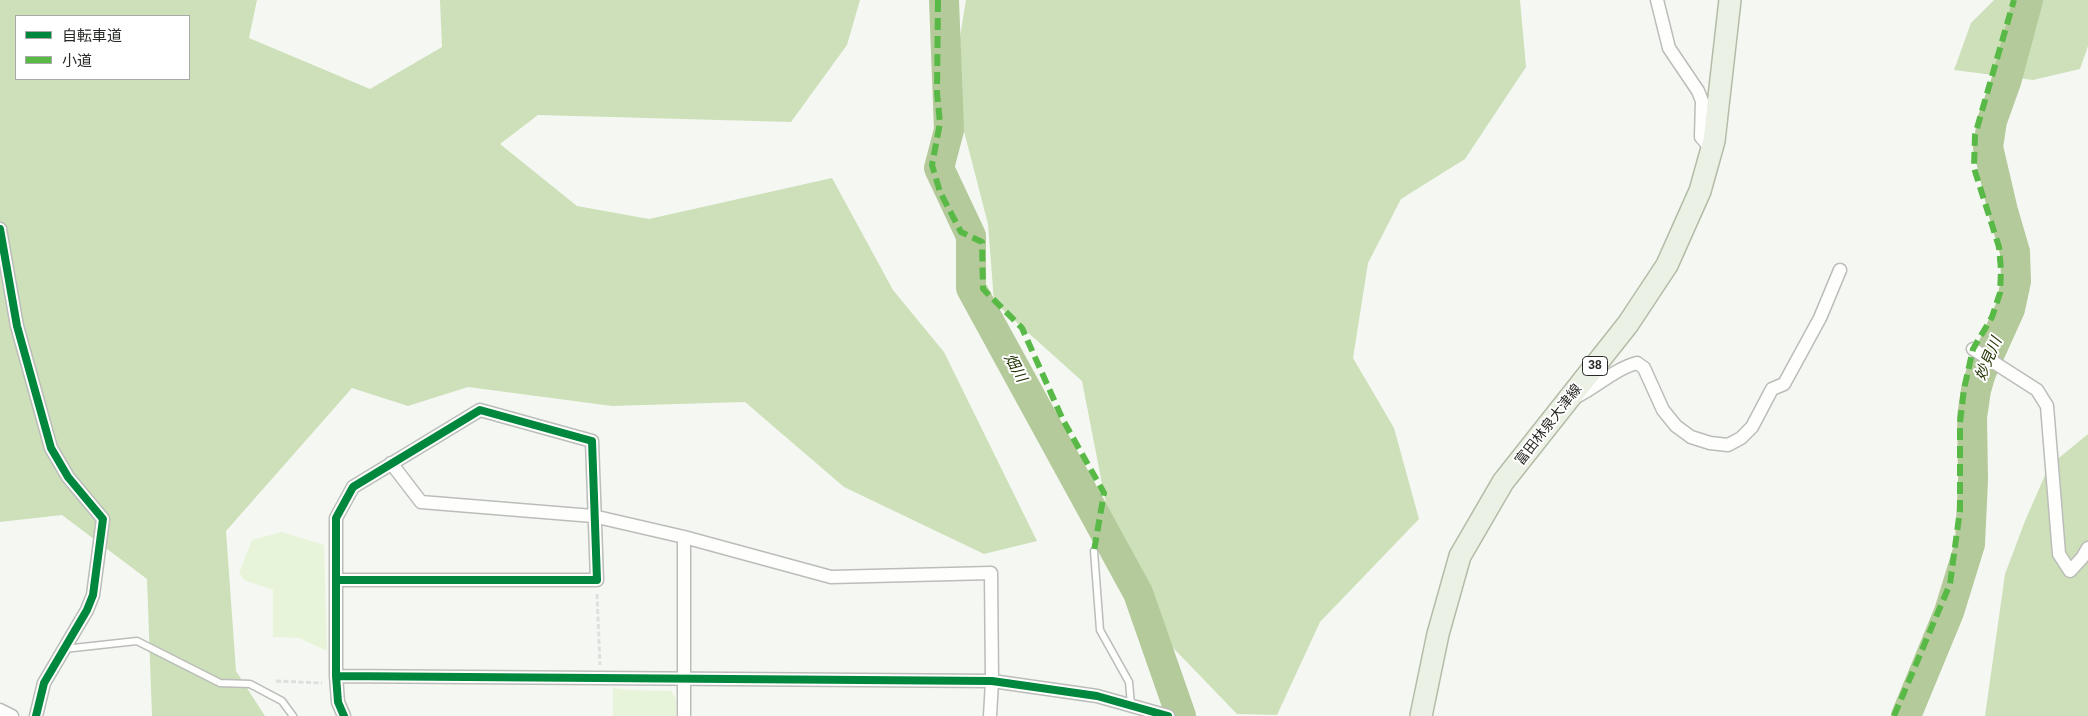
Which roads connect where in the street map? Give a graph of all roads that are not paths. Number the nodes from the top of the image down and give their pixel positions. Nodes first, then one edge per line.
1 (1657, 0) edge
2 (1730, 0) edge
3 (1712, 150) junction
4 (0, 229) edge
5 (1840, 270) dead end
6 (1973, 349) dead end
7 (1568, 401) junction
8 (391, 463) junction
9 (593, 516) junction
10 (684, 537) junction
11 (2088, 548) edge
12 (1094, 551) dead end
13 (338, 580) junction
14 (64, 649) junction
15 (336, 676) junction
16 (684, 678) junction
17 (992, 681) junction
18 (1130, 705) junction
19 (0, 710) edge
20 (12, 716) edge
21 (36, 716) edge
22 (292, 716) edge
23 (344, 716) edge
24 (684, 716) edge
25 (990, 716) edge
26 (1168, 716) edge
27 (1421, 716) edge

1 - 3 street
2 - 3 main road, 富田林泉大津線 / 38
3 - 7 main road, 富田林泉大津線 / 38
4 - 14 street
5 - 7 street
6 - 11 street
7 - 27 main road, 富田林泉大津線 / 38
8 - 9 street
8 - 9 street
8 - 13 street
9 - 10 street
9 - 13 street
10 - 16 street
10 - 17 street
12 - 18 lane
13 - 15 street
14 - 21 street
14 - 22 lane
15 - 16 street
15 - 23 street
16 - 17 street
16 - 24 street
17 - 18 street
17 - 25 street
18 - 26 street
19 - 20 street

